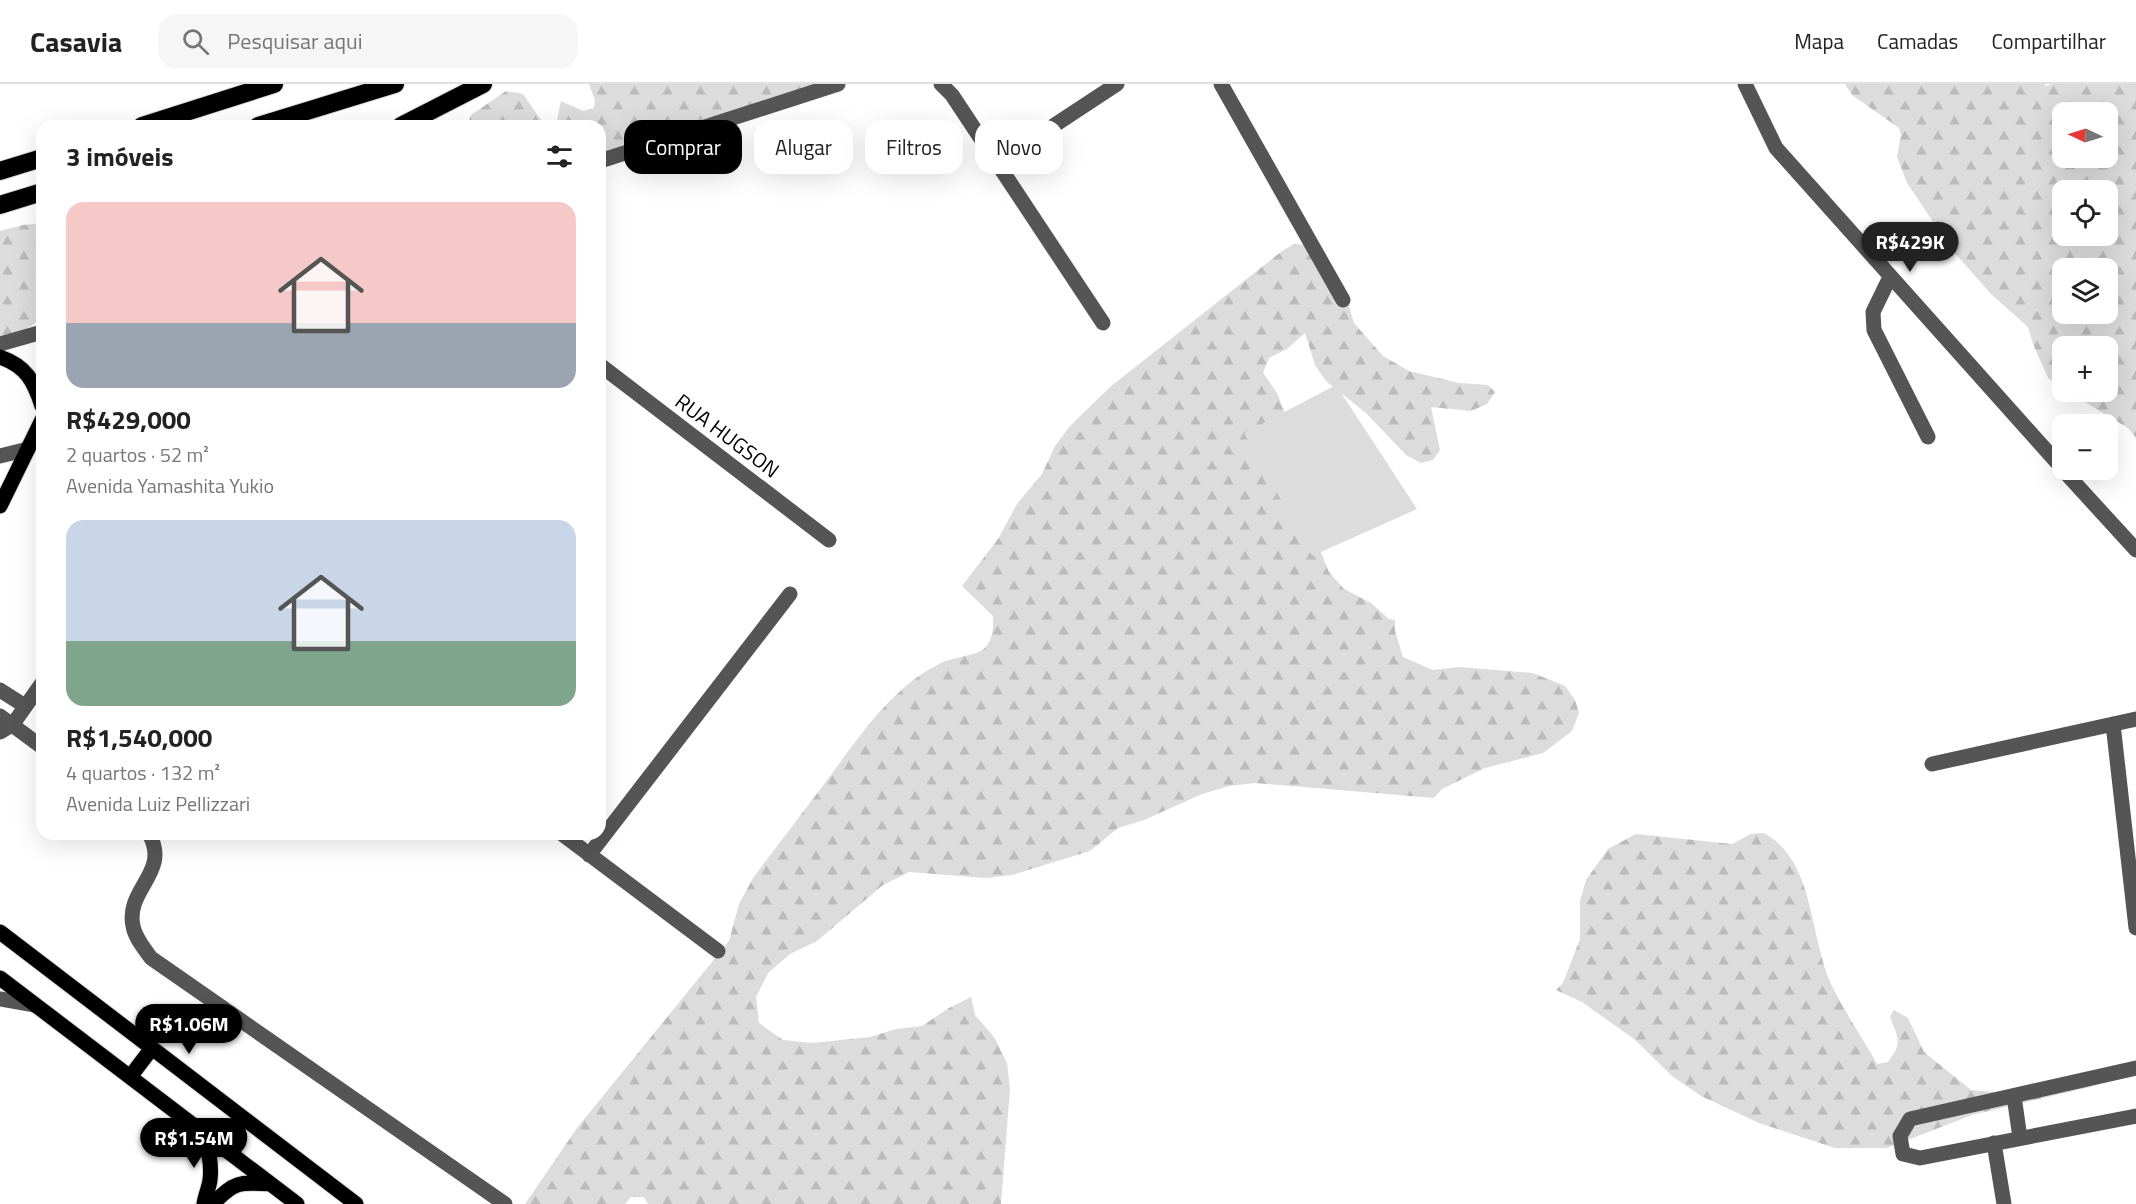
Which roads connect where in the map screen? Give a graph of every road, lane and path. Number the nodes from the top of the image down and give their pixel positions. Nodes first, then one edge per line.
1 (274, 84) edge
2 (395, 84) edge
3 (483, 84) edge
4 (838, 84) edge
5 (941, 84) edge
6 (1117, 84) edge
7 (1221, 84) edge
8 (1745, 84) edge
9 (161, 120) edge
10 (278, 120) edge
11 (412, 120) edge
12 (1062, 120) edge
13 (975, 130) edge
14 (606, 159) edge
15 (36, 160) edge
16 (0, 171) edge
17 (1004, 174) edge
18 (36, 194) edge
19 (0, 205) edge
20 (1890, 277) junction
21 (1342, 300) dead end
22 (1103, 323) dead end
23 (36, 334) edge
24 (0, 344) edge
25 (0, 357) edge
26 (606, 370) edge
27 (36, 389) edge
28 (36, 432) edge
29 (1928, 437) dead end
30 (27, 449) junction
31 (0, 456) edge
32 (2052, 457) edge
33 (2073, 480) edge
34 (0, 506) edge
35 (829, 540) dead end
36 (2136, 550) edge
37 (790, 594) dead end
38 (0, 690) edge
39 (36, 691) edge
40 (25, 706) junction
41 (2136, 719) edge
42 (4, 724) edge
43 (2113, 724) junction
44 (36, 743) edge
45 (1932, 764) dead end
46 (606, 833) edge
47 (152, 840) edge
48 (570, 840) edge
49 (601, 840) edge
50 (589, 855) junction
51 (2136, 928) edge
52 (0, 932) edge
53 (718, 951) dead end
54 (0, 978) edge
55 (0, 999) edge
56 (35, 1005) junction
57 (152, 1048) junction
58 (2136, 1068) edge
59 (130, 1077) junction
60 (2014, 1096) junction
61 (2136, 1116) edge
62 (202, 1132) junction
63 (2020, 1138) junction
64 (1994, 1143) junction
65 (271, 1184) junction
66 (348, 1201) edge
67 (204, 1204) edge
68 (213, 1204) edge
69 (297, 1204) edge
70 (505, 1204) edge
71 (2004, 1204) edge

1 - 9 highway
2 - 10 highway
3 - 11 highway
4 - 14 street
5 - 13 street
6 - 12 street
7 - 21 street
8 - 20 street
15 - 16 highway
17 - 22 street
18 - 19 highway
20 - 29 street
20 - 32 street
23 - 24 street
25 - 27 main road
26 - 35 street, RUA HUGSON
28 - 30 main road
30 - 31 street
30 - 34 main road
33 - 36 street
37 - 46 street
38 - 40 street
39 - 40 street
40 - 42 street
41 - 43 street
42 - 44 street
43 - 45 street
43 - 51 street
47 - 70 street
48 - 50 street
49 - 50 street
50 - 53 street
52 - 57 main road
54 - 56 main road
55 - 56 street
56 - 59 main road
57 - 59 main road
57 - 66 main road
58 - 60 street
59 - 62 main road
60 - 63 street
60 - 64 street
61 - 63 street
62 - 65 main road
62 - 67 main road
63 - 64 street
64 - 71 street
65 - 68 main road
65 - 69 main road

